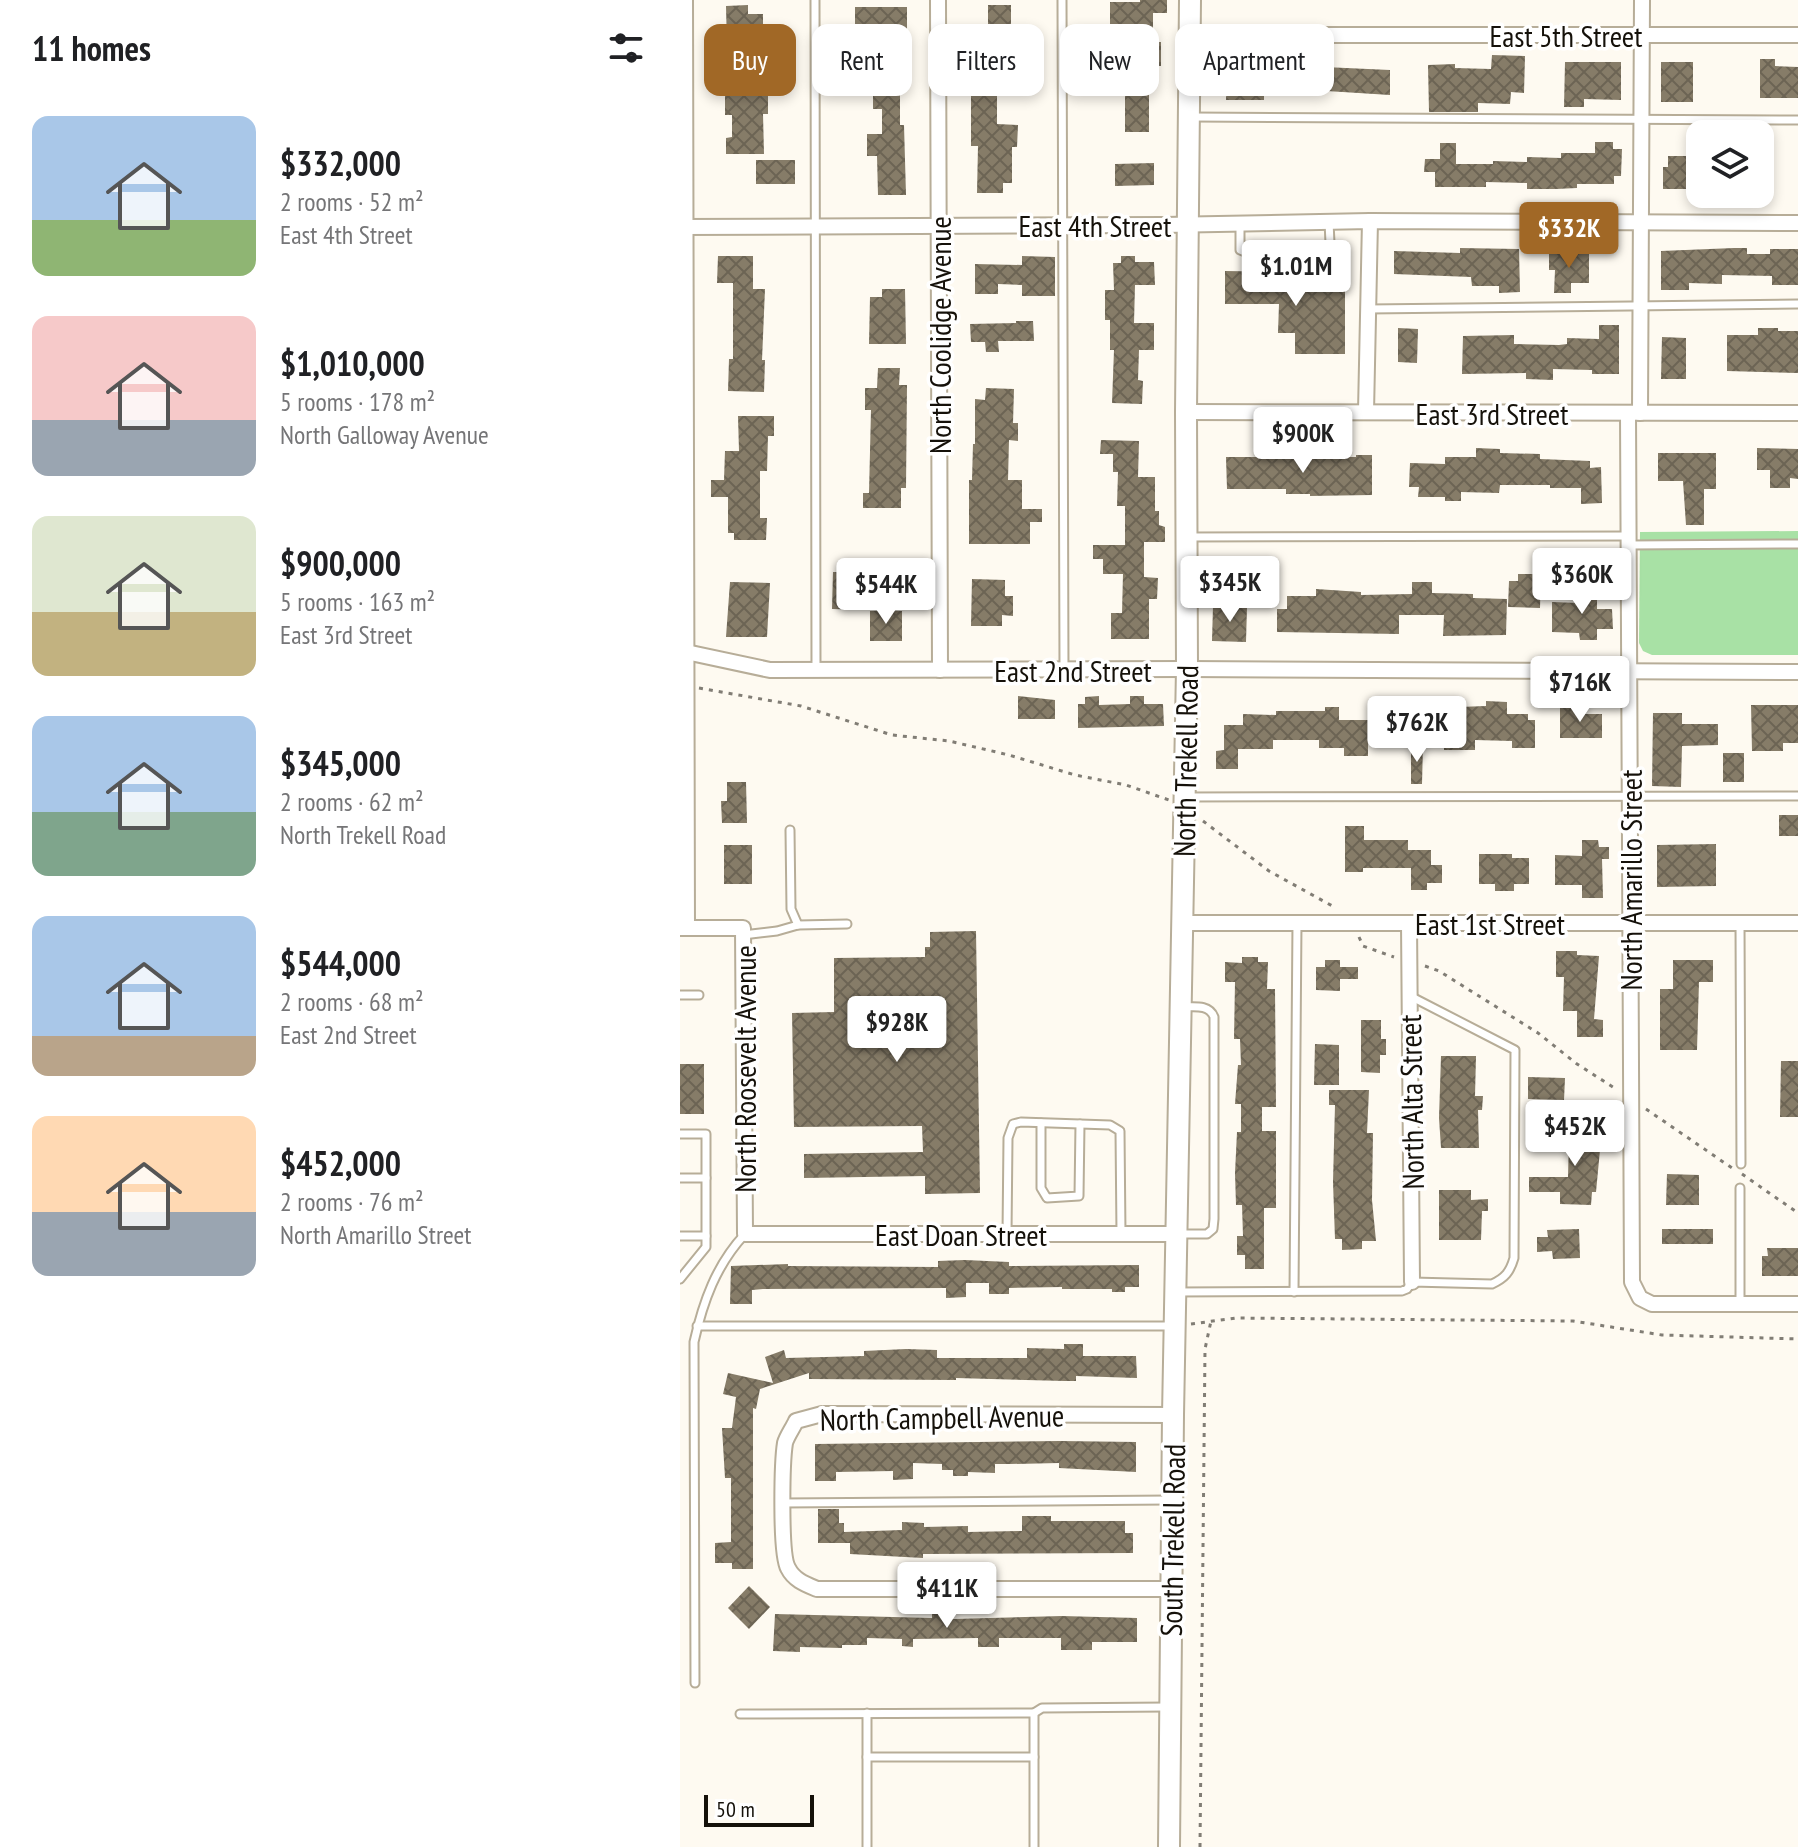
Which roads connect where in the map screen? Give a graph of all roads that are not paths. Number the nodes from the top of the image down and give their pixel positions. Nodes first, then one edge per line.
1 (685, 0) edge
2 (815, 0) edge
3 (938, 0) edge
4 (1062, 0) edge
5 (1190, 0) edge
6 (1642, 0) edge
7 (1191, 24) edge
8 (1334, 35) edge
9 (1641, 35) junction
10 (1798, 35) edge
11 (1190, 96) edge
12 (1189, 117) junction
13 (1641, 119) junction
14 (1798, 120) edge
15 (1370, 221) junction
16 (1329, 222) junction
17 (1641, 223) junction
18 (1798, 223) edge
19 (1240, 224) junction
20 (1063, 225) junction
21 (1188, 225) junction
22 (815, 226) junction
23 (939, 226) junction
24 (683, 227) edge
25 (1798, 304) edge
26 (1641, 306) junction
27 (1368, 309) junction
28 (1186, 412) junction
29 (1366, 412) junction
30 (1634, 413) junction
31 (1798, 413) edge
32 (1186, 537) junction
33 (1629, 540) junction
34 (1798, 544) edge
35 (686, 652) junction
36 (1187, 669) junction
37 (940, 670) junction
38 (1064, 670) junction
39 (816, 671) junction
40 (1629, 672) junction
41 (1798, 672) edge
42 (1630, 796) junction
43 (1798, 796) edge
44 (1184, 802) junction
45 (790, 830) dead end
46 (1181, 923) junction
47 (1297, 923) junction
48 (1409, 923) junction
49 (1631, 923) junction
50 (1740, 923) junction
51 (1798, 923) edge
52 (847, 924) dead end
53 (798, 925) junction
54 (684, 928) edge
55 (743, 935) junction
56 (680, 995) edge
57 (699, 995) dead end
58 (1410, 996) junction
59 (1180, 1007) junction
60 (1041, 1123) junction
61 (1080, 1124) junction
62 (680, 1134) edge
63 (1741, 1164) dead end
64 (680, 1178) edge
65 (706, 1178) junction
66 (1740, 1188) dead end
67 (745, 1234) junction
68 (1007, 1234) junction
69 (1121, 1234) junction
70 (1177, 1234) junction
71 (680, 1236) edge
72 (706, 1236) junction
73 (680, 1279) edge
74 (1412, 1282) junction
75 (1176, 1292) junction
76 (1294, 1292) junction
77 (1740, 1304) junction
78 (1798, 1304) edge
79 (697, 1326) junction
80 (1175, 1326) junction
81 (1173, 1415) junction
82 (1172, 1500) junction
83 (783, 1503) junction
84 (1172, 1589) junction
85 (695, 1683) dead end
86 (1170, 1707) junction
87 (867, 1713) junction
88 (1034, 1713) junction
89 (740, 1714) dead end
90 (867, 1757) junction
91 (1034, 1757) junction
92 (867, 1847) edge
93 (1034, 1847) edge
94 (1169, 1847) edge

1 - 24 street, North Roosevelt Avenue
2 - 22 lane
3 - 23 street, North Coolidge Avenue
4 - 20 lane
5 - 7 main road, North Trekell Road
6 - 9 street, North Amarillo Street
8 - 9 street, East 5th Street
9 - 10 street, East 5th Street
9 - 13 street, North Amarillo Street
11 - 12 main road, North Trekell Road
12 - 13 lane
12 - 21 main road, North Trekell Road
13 - 14 lane
13 - 17 street, North Amarillo Street
15 - 16 street, East 4th Street
15 - 17 street, East 4th Street
15 - 27 street
16 - 19 street, East 4th Street
16 - 19 lane
17 - 18 street, East 4th Street
17 - 26 street, North Amarillo Street
19 - 21 street, East 4th Street
20 - 21 street, East 4th Street
20 - 23 street, East 4th Street
20 - 38 lane
21 - 28 main road, North Trekell Road
22 - 23 street, East 4th Street
22 - 24 street, East 4th Street
22 - 39 lane
23 - 37 street, North Coolidge Avenue
24 - 35 street, North Roosevelt Avenue
25 - 26 lane
26 - 27 lane
26 - 30 street, North Amarillo Street
27 - 29 street
28 - 29 street, East 3rd Street
28 - 32 main road, North Trekell Road
29 - 30 street, East 3rd Street
30 - 31 street, East 3rd Street
30 - 33 street, North Amarillo Street
32 - 33 lane
32 - 36 main road, North Trekell Road
33 - 34 lane
33 - 40 street, North Amarillo Street
35 - 39 street, East 2nd Street
35 - 54 street, North Roosevelt Avenue
36 - 38 street, East 2nd Street
36 - 40 street, East 2nd Street
36 - 44 main road, North Trekell Road
37 - 38 street, East 2nd Street
37 - 39 street, East 2nd Street
40 - 41 street, East 2nd Street
40 - 42 street, North Amarillo Street
42 - 43 lane
42 - 44 lane
42 - 49 street, North Amarillo Street
44 - 46 main road, North Trekell Road
45 - 53 lane
46 - 47 street, East 1st Street
46 - 59 main road, North Trekell Road
47 - 48 street, East 1st Street
47 - 76 lane
48 - 49 street, East 1st Street
48 - 58 street, North Alta Street
49 - 50 street, East 1st Street
49 - 77 street, North Amarillo Street
50 - 51 street, East 1st Street
50 - 63 lane
52 - 53 lane
53 - 55 lane
54 - 55 street, North Roosevelt Avenue
55 - 67 street, North Roosevelt Avenue
56 - 57 lane
58 - 74 street, North Alta Street
58 - 74 lane
59 - 70 main road, North Trekell Road
59 - 70 lane
60 - 61 lane
60 - 61 lane
60 - 68 lane
61 - 69 lane
62 - 65 lane
64 - 65 lane
65 - 72 lane
66 - 77 lane
67 - 68 street, East Doan Street
67 - 79 lane
68 - 69 street, East Doan Street
69 - 70 street, East Doan Street
70 - 75 main road, South Trekell Road
71 - 72 lane
72 - 73 lane
74 - 76 lane
75 - 76 lane
75 - 80 main road, South Trekell Road
77 - 78 street
79 - 80 lane
79 - 85 lane
80 - 81 main road, South Trekell Road
81 - 82 main road, South Trekell Road
81 - 83 street, North Campbell Avenue
82 - 83 lane
82 - 84 main road, South Trekell Road
83 - 84 street, North Campbell Avenue
84 - 86 main road, South Trekell Road
86 - 88 lane
86 - 94 main road, South Trekell Road
87 - 88 lane
87 - 89 lane
87 - 90 lane
88 - 91 lane
90 - 91 lane
90 - 92 lane
91 - 93 lane

